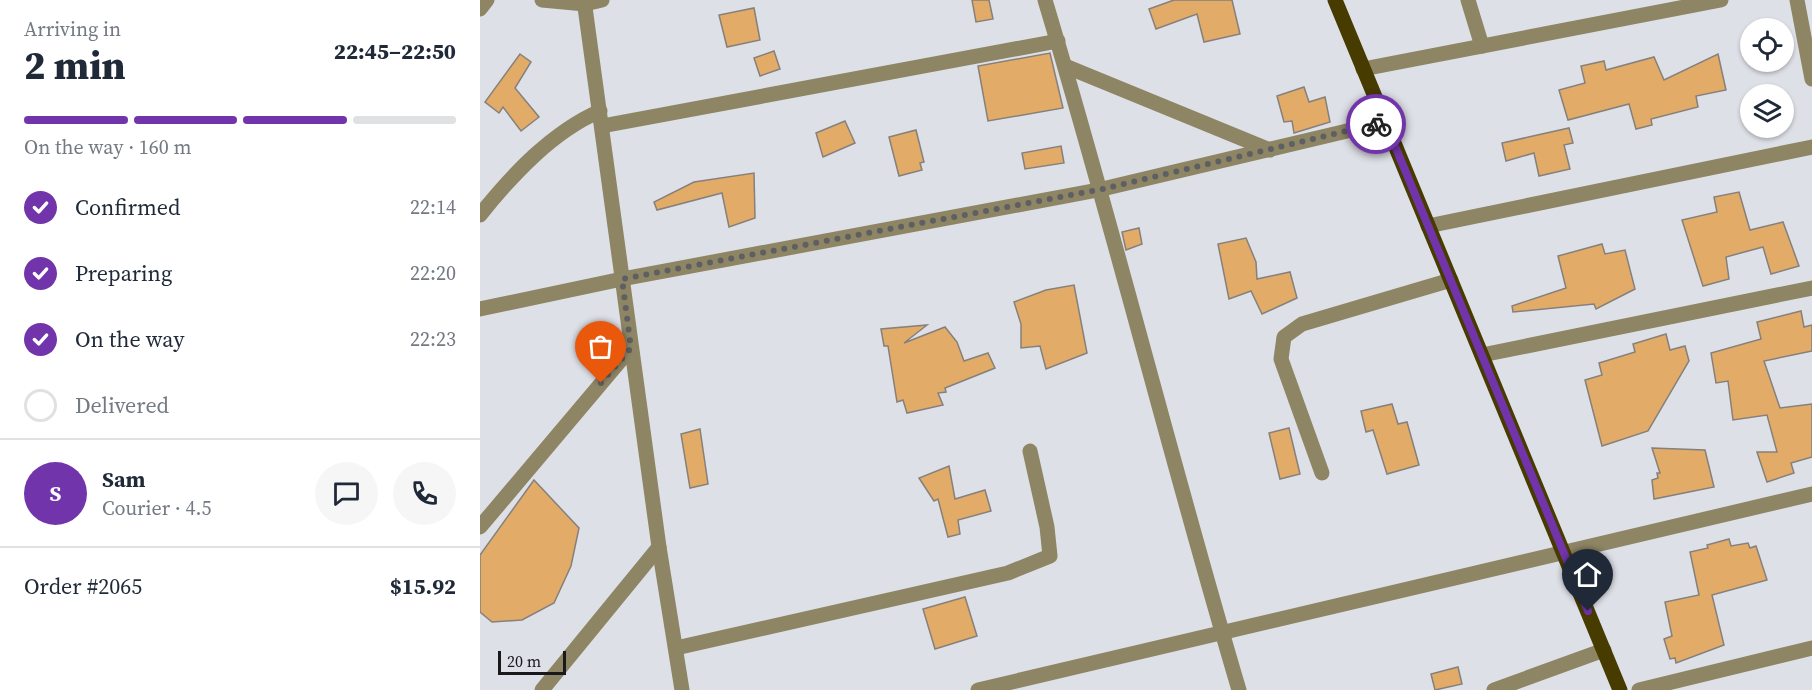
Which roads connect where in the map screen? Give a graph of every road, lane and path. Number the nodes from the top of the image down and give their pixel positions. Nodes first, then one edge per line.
1 (487, 0) edge
2 (542, 0) edge
3 (602, 0) edge
4 (1045, 0) edge
5 (1335, 0) edge
6 (1468, 0) edge
7 (1721, 0) edge
8 (1797, 0) edge
9 (585, 2) edge
10 (480, 9) edge
11 (1058, 41) junction
12 (1482, 46) junction
13 (1065, 66) junction
14 (1363, 69) junction
15 (1812, 79) edge
16 (601, 119) junction
17 (1385, 122) junction
18 (1812, 147) edge
19 (1270, 150) junction
20 (1098, 190) junction
21 (480, 215) edge
22 (1428, 226) junction
23 (622, 279) junction
24 (1450, 280) junction
25 (1812, 288) edge
26 (480, 309) edge
27 (631, 348) junction
28 (1482, 355) junction
29 (1030, 451) dead end
30 (1322, 473) dead end
31 (1812, 494) edge
32 (480, 527) edge
33 (659, 547) junction
34 (1565, 552) junction
35 (1222, 634) junction
36 (676, 648) junction
37 (1812, 648) edge
38 (1604, 650) junction
39 (542, 690) edge
40 (682, 690) edge
41 (978, 690) edge
42 (1239, 690) edge
43 (1494, 690) edge
44 (1620, 690) edge
45 (1639, 690) edge

1 - 10 street
2 - 9 street
3 - 9 street
4 - 11 street
5 - 14 main road
6 - 12 street
7 - 12 street
8 - 15 street
9 - 16 street
11 - 13 street
11 - 16 street
12 - 14 street
13 - 19 street
13 - 20 street
14 - 17 main road
16 - 21 street
16 - 23 street
17 - 19 street
17 - 22 main road
18 - 22 street
19 - 20 street
20 - 23 street
20 - 35 street
22 - 24 main road
23 - 26 street
23 - 27 street
24 - 28 main road
24 - 30 street
25 - 28 street
27 - 32 street
27 - 33 street
28 - 34 main road
29 - 36 street
31 - 34 street
33 - 36 street
33 - 39 street
34 - 35 street
34 - 38 main road
35 - 41 street
35 - 42 street
36 - 40 street
37 - 45 street
38 - 43 street
38 - 44 main road

